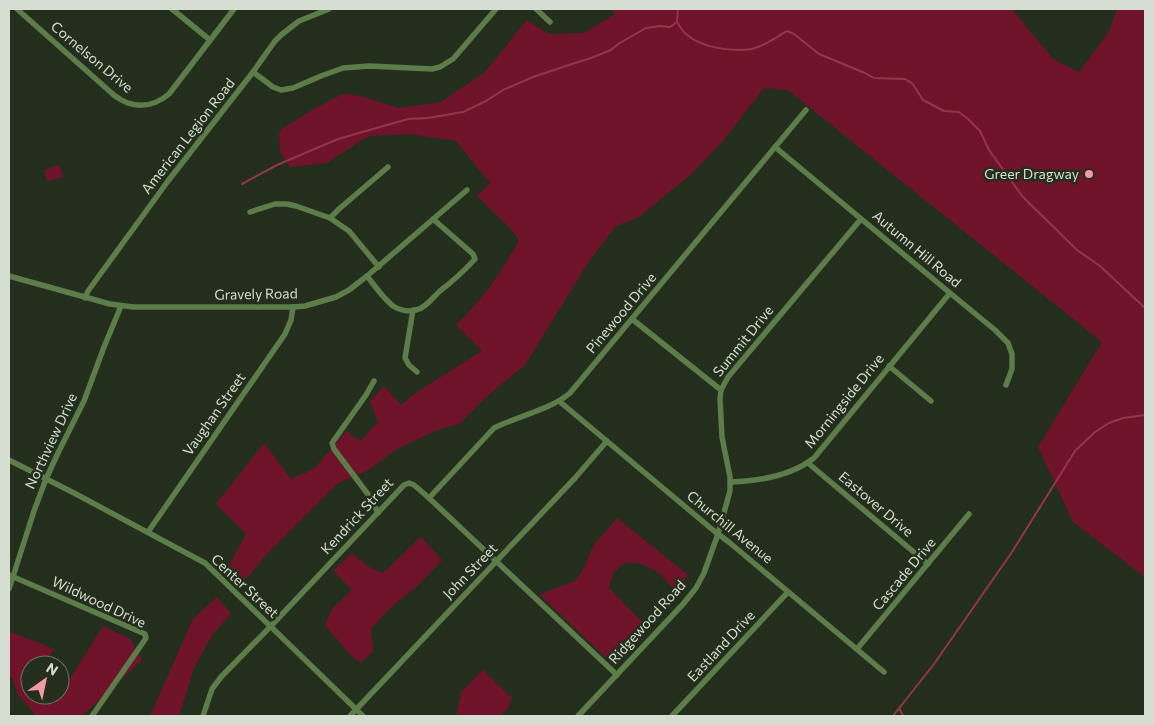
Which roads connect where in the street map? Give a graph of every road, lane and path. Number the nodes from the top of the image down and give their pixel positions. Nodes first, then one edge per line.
1 (17, 9) edge
2 (172, 9) edge
3 (234, 9) edge
4 (328, 9) edge
5 (496, 9) edge
6 (536, 9) edge
7 (550, 22) dead end
8 (210, 40) junction
9 (253, 72) junction
10 (806, 110) dead end
11 (775, 147) junction
12 (388, 167) dead end
13 (467, 190) dead end
14 (250, 212) dead end
15 (330, 218) junction
16 (433, 218) junction
17 (861, 219) junction
18 (379, 266) junction
19 (9, 276) edge
20 (367, 276) junction
21 (950, 293) junction
22 (85, 298) junction
23 (121, 306) junction
24 (293, 307) junction
25 (414, 310) junction
26 (632, 319) junction
27 (889, 366) junction
28 (417, 372) dead end
29 (374, 381) dead end
30 (1006, 384) dead end
31 (721, 390) junction
32 (931, 401) dead end
33 (559, 402) junction
34 (607, 441) junction
35 (9, 460) edge
36 (808, 463) junction
37 (46, 479) junction
38 (731, 482) junction
39 (429, 498) junction
40 (378, 513) junction
41 (969, 514) dead end
42 (148, 532) junction
43 (718, 534) junction
44 (497, 562) junction
45 (928, 564) junction
46 (11, 576) edge
47 (9, 588) edge
48 (788, 592) junction
49 (270, 627) junction
50 (857, 649) junction
51 (884, 672) dead end
52 (617, 674) junction
53 (356, 710) junction
54 (92, 716) edge
55 (202, 716) edge
56 (350, 716) edge
57 (363, 716) edge
58 (578, 716) edge
59 (672, 716) edge

1 - 8 street, Cornelson Drive
2 - 8 street
3 - 8 street, Cornelson Drive
4 - 9 street, American Legion Road
5 - 9 street
6 - 7 street
9 - 22 street, American Legion Road
10 - 11 street, Pinewood Drive
11 - 17 street, Autumn Hill Road
11 - 26 street, Pinewood Drive
12 - 15 street
13 - 16 street, Gravely Road
14 - 15 street
15 - 18 street
16 - 18 street, Gravely Road
16 - 25 street
17 - 21 street, Autumn Hill Road
17 - 31 street, Summit Drive
18 - 20 street, Gravely Road
19 - 22 street, Gravely Road
20 - 24 street, Gravely Road
20 - 25 street
21 - 27 street, Morningside Drive
21 - 30 street, Autumn Hill Road
22 - 23 street, Gravely Road
23 - 24 street, Gravely Road
23 - 37 street, Northview Drive
24 - 42 street, Vaughan Street
25 - 28 street
26 - 31 street
26 - 33 street, Pinewood Drive
27 - 32 street
27 - 36 street, Morningside Drive
29 - 40 street
31 - 38 street, Summit Drive
33 - 34 street, Churchill Avenue
33 - 39 street, Pinewood Drive
34 - 43 street, Churchill Avenue
34 - 44 street, John Street
35 - 37 street, Center Street
36 - 38 street, Morningside Drive
36 - 45 street, Eastover Drive
37 - 42 street, Center Street
37 - 46 street, Northview Drive
38 - 43 street, Summit Drive
39 - 40 street, Kendrick Street
39 - 44 street, Kendrick Street
40 - 49 street, Kendrick Street
41 - 45 street, Cascade Drive
42 - 49 street, Center Street
43 - 48 street, Churchill Avenue
43 - 52 street, Ridgewood Road
44 - 52 street, Kendrick Street
44 - 53 street, John Street
45 - 50 street, Cascade Drive
46 - 47 street, Northview Drive
46 - 54 street, Wildwood Drive
48 - 50 street, Churchill Avenue
48 - 59 street, Eastland Drive
49 - 53 street, Center Street
49 - 55 street, Kendrick Street
50 - 51 street, Churchill Avenue
52 - 58 street, Ridgewood Road
53 - 56 street, John Street
53 - 57 street, Center Street

